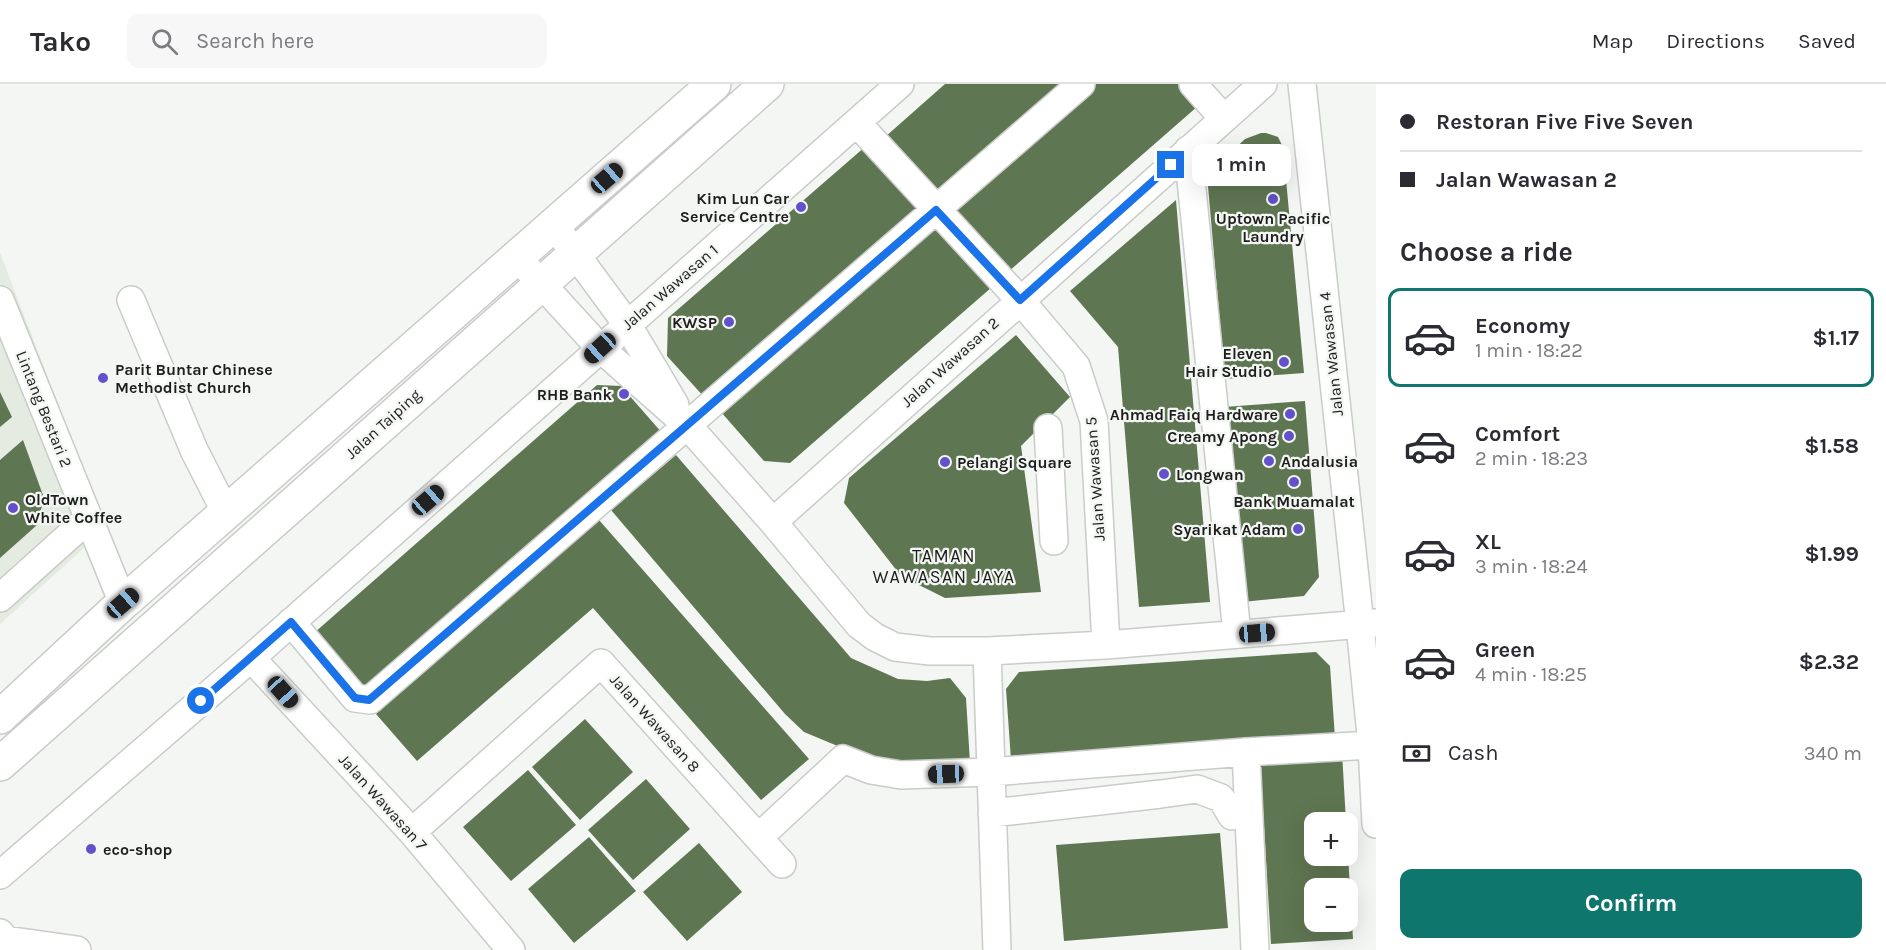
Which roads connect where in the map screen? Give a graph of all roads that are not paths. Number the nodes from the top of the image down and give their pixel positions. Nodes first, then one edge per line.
1 (713, 84) edge
2 (767, 84) edge
3 (900, 84) edge
4 (1081, 84) edge
5 (1193, 84) edge
6 (1263, 84) edge
7 (1302, 84) edge
8 (1224, 119) junction
9 (857, 123) junction
10 (1188, 150) junction
11 (936, 210) junction
12 (554, 225) junction
13 (575, 254) junction
14 (517, 257) junction
15 (542, 284) junction
16 (0, 300) edge
17 (131, 300) dead end
18 (1020, 300) junction
19 (627, 324) junction
20 (600, 348) junction
21 (688, 426) junction
22 (1048, 428) dead end
23 (1052, 498) junction
24 (1098, 498) junction
25 (228, 511) junction
26 (89, 518) junction
27 (773, 522) junction
28 (1054, 541) dead end
29 (0, 598) edge
30 (123, 603) junction
31 (291, 622) junction
32 (1368, 624) edge
33 (1236, 634) junction
34 (1106, 645) junction
35 (987, 651) junction
36 (250, 658) junction
37 (0, 717) edge
38 (1372, 745) junction
39 (1246, 752) junction
40 (0, 764) edge
41 (991, 772) junction
42 (992, 813) junction
43 (1232, 816) dead end
44 (1376, 824) edge
45 (412, 832) junction
46 (759, 837) junction
47 (782, 864) dead end
48 (0, 875) edge
49 (0, 933) edge
50 (77, 950) edge
51 (511, 950) edge
52 (997, 950) edge
53 (1255, 950) edge

1 - 12 main road
2 - 13 main road, Jalan Taiping
3 - 9 street, Jalan Wawasan 1
4 - 11 street
5 - 8 street
6 - 8 street, Jalan Wawasan 2
7 - 32 street, Jalan Wawasan 4
8 - 10 street, Jalan Wawasan 2
9 - 11 street, Jalan Wawasan 5
9 - 19 street, Jalan Wawasan 1
10 - 18 street, Jalan Wawasan 2
10 - 33 street
11 - 18 street, Jalan Wawasan 5
11 - 21 street
12 - 13 street
12 - 14 main road
13 - 15 main road, Jalan Taiping
13 - 19 street
14 - 15 street
14 - 25 main road
15 - 20 street
15 - 40 main road, Jalan Taiping
16 - 26 street, Lintang Bestari 2
17 - 25 street
18 - 24 street, Jalan Wawasan 5
18 - 27 street, Jalan Wawasan 2
19 - 20 street, Jalan Wawasan 1
19 - 21 street
20 - 21 street
20 - 31 street, Jalan Wawasan 1
21 - 27 street
21 - 31 street
22 - 23 street
23 - 24 street
23 - 28 street
24 - 34 street, Jalan Wawasan 5
25 - 30 main road
26 - 29 street
26 - 30 street, Lintang Bestari 2
27 - 35 street
30 - 37 main road
31 - 36 street, Jalan Wawasan 1
32 - 33 street
32 - 38 street, Jalan Wawasan 4
33 - 34 street
34 - 35 street
35 - 41 street
36 - 45 street, Jalan Wawasan 7
36 - 48 street, Jalan Wawasan 1
38 - 39 street
38 - 44 street, Jalan Wawasan 4
39 - 41 street
39 - 53 street
41 - 42 street
41 - 46 street
42 - 43 street
42 - 52 street
45 - 46 street, Jalan Wawasan 8
45 - 51 street, Jalan Wawasan 7
46 - 47 street, Jalan Wawasan 8
49 - 50 street

